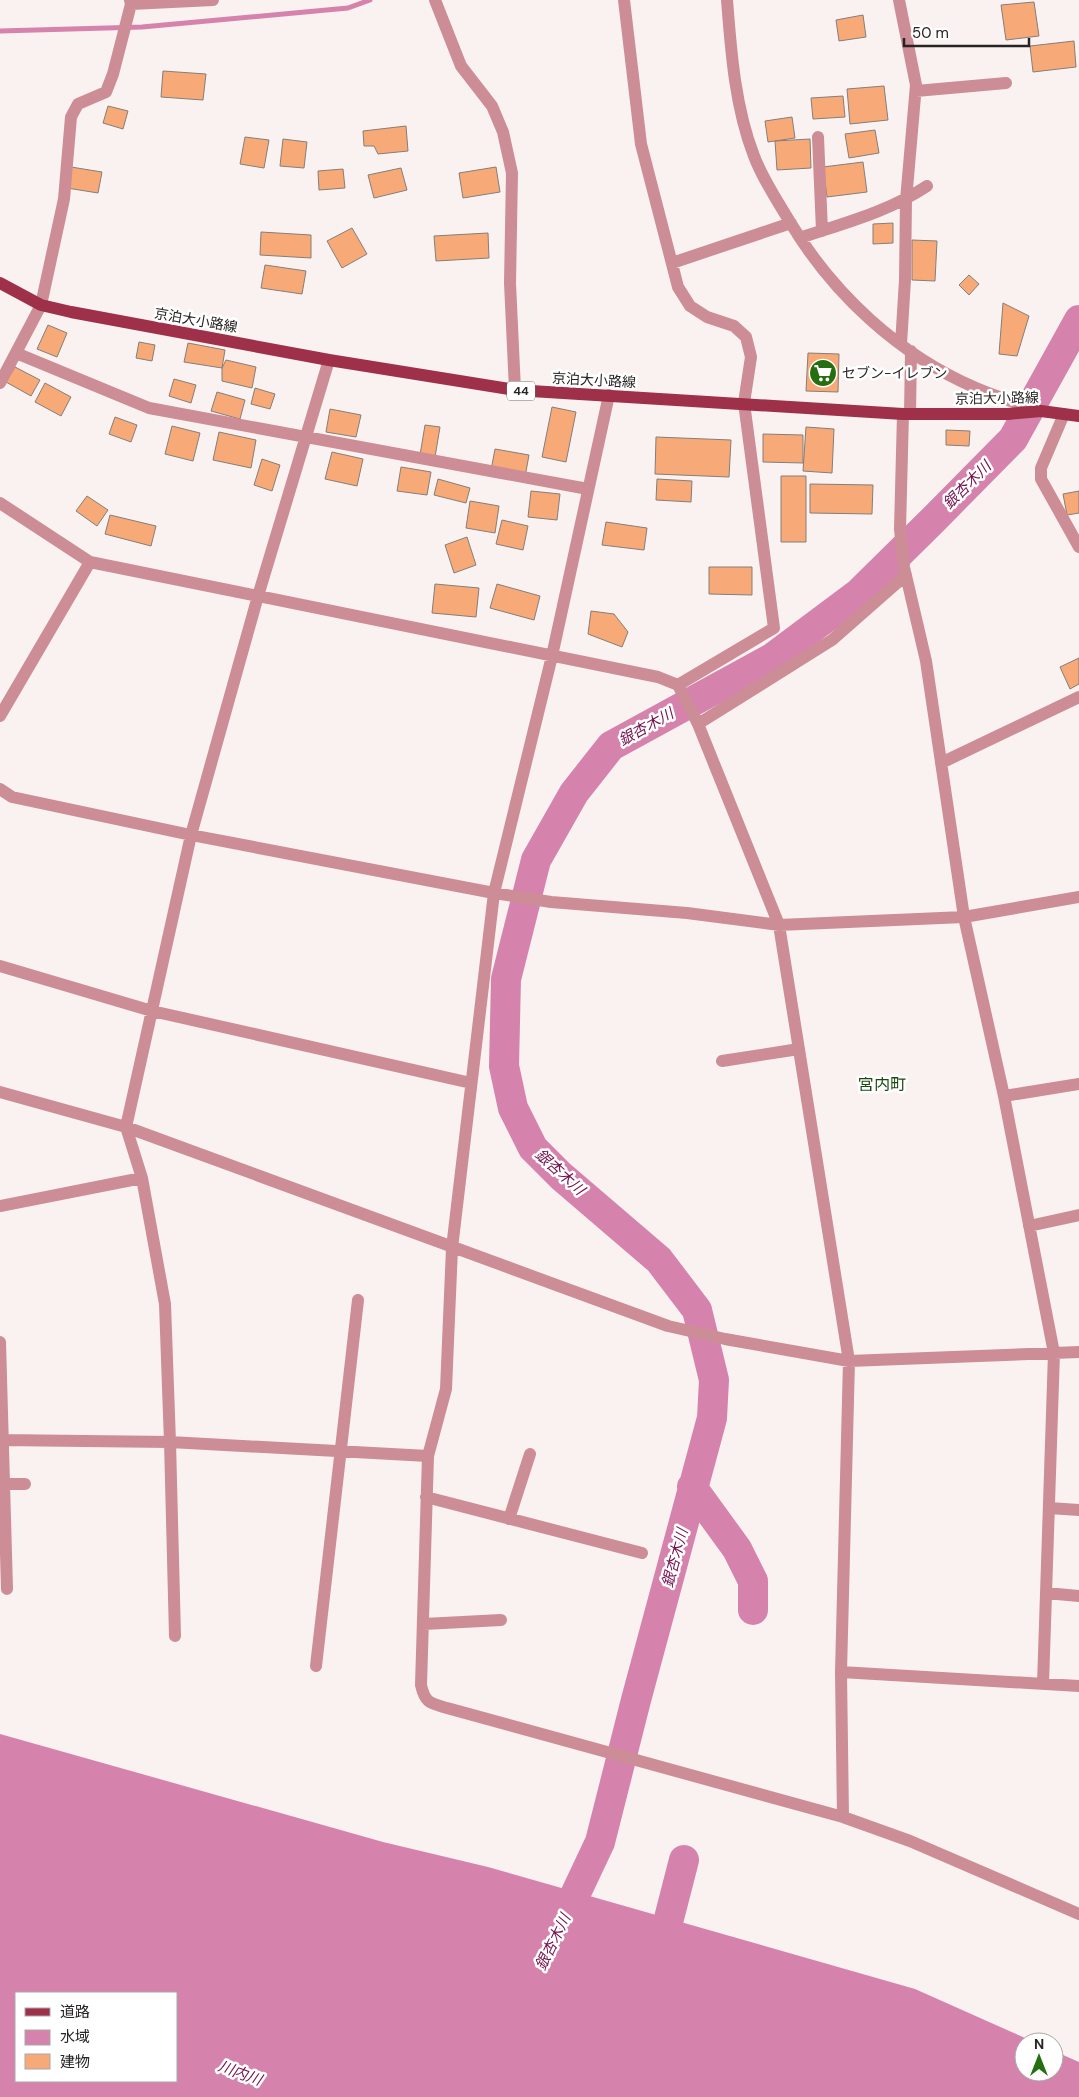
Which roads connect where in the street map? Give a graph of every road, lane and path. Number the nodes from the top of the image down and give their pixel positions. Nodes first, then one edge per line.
1 (213, 0) edge
2 (435, 0) edge
3 (624, 0) edge
4 (727, 0) edge
5 (899, 0) edge
6 (131, 2) edge
7 (1006, 83) dead end
8 (916, 91) junction
9 (818, 137) dead end
10 (927, 186) dead end
11 (906, 200) junction
12 (791, 223) junction
13 (822, 231) junction
14 (800, 238) junction
15 (672, 263) junction
16 (0, 283) edge
17 (41, 305) junction
18 (906, 348) junction
19 (16, 353) junction
20 (329, 360) junction
21 (0, 383) edge
22 (515, 390) junction
23 (609, 396) junction
24 (744, 403) junction
25 (1046, 412) junction
26 (907, 414) junction
27 (1064, 414) junction
28 (1079, 416) edge
29 (306, 437) junction
30 (588, 489) junction
31 (0, 503) edge
32 (1079, 547) edge
33 (90, 562) junction
34 (905, 571) junction
35 (258, 596) junction
36 (552, 656) junction
37 (678, 686) junction
38 (1079, 697) edge
39 (0, 716) edge
40 (698, 724) junction
41 (941, 763) junction
42 (0, 789) edge
43 (191, 835) junction
44 (494, 893) junction
45 (1079, 897) edge
46 (964, 917) junction
47 (779, 925) junction
48 (0, 966) edge
49 (152, 1011) junction
50 (799, 1049) junction
51 (722, 1061) dead end
52 (471, 1083) junction
53 (1079, 1084) edge
54 (0, 1092) edge
55 (1004, 1096) junction
56 (126, 1127) junction
57 (142, 1178) junction
58 (0, 1206) edge
59 (1079, 1215) edge
60 (1029, 1226) junction
61 (452, 1248) junction
62 (358, 1300) dead end
63 (0, 1342) edge
64 (1079, 1352) edge
65 (1054, 1354) junction
66 (849, 1361) junction
67 (2, 1440) edge
68 (170, 1442) junction
69 (340, 1451) junction
70 (530, 1454) dead end
71 (428, 1456) junction
72 (4, 1484) junction
73 (26, 1484) dead end
74 (426, 1497) junction
75 (1049, 1508) junction
76 (1079, 1510) edge
77 (509, 1519) junction
78 (642, 1553) dead end
79 (7, 1590) dead end
80 (1046, 1593) junction
81 (1079, 1596) edge
82 (501, 1620) dead end
83 (424, 1624) junction
84 (174, 1636) dead end
85 (316, 1666) dead end
86 (841, 1672) junction
87 (1044, 1684) junction
88 (1079, 1686) edge
89 (843, 1817) junction
90 (1079, 1914) edge

1 - 6 street
2 - 22 street
3 - 15 street
4 - 12 street
5 - 8 street
6 - 17 street
7 - 8 street
8 - 11 street
9 - 13 street
10 - 11 street
11 - 13 street
11 - 18 street
12 - 14 street
12 - 15 street
13 - 14 street
14 - 18 street
15 - 24 street
16 - 17 main road, 京泊大小路線 / 44
17 - 19 street
17 - 20 main road, 京泊大小路線 / 44
18 - 25 street
18 - 26 street
19 - 21 street
19 - 29 street
20 - 22 main road, 京泊大小路線 / 44
20 - 29 street
22 - 23 main road, 京泊大小路線 / 44
23 - 24 main road, 京泊大小路線 / 44
23 - 30 street
24 - 26 main road, 京泊大小路線 / 44
24 - 37 street
25 - 26 main road, 京泊大小路線 / 44
25 - 27 main road, 京泊大小路線 / 44
26 - 34 street
27 - 28 main road, 京泊大小路線 / 44
27 - 32 street
29 - 30 street
29 - 35 street
30 - 36 street
31 - 33 street
33 - 35 street
33 - 39 street
34 - 40 street
34 - 41 street
35 - 36 street
35 - 43 street
36 - 37 street
36 - 44 street
37 - 40 street
38 - 41 street
40 - 47 street
41 - 46 street
42 - 43 street
43 - 44 street
43 - 49 street
44 - 47 street
44 - 52 street
45 - 46 street
46 - 47 street
46 - 55 street
47 - 50 street
48 - 49 street
49 - 52 street
49 - 56 street
50 - 51 street
50 - 66 street
52 - 61 street
53 - 55 street
54 - 56 street
55 - 60 street
56 - 57 street
56 - 61 street
57 - 58 street
57 - 68 street
59 - 60 street
60 - 65 street
61 - 66 street
61 - 71 street
62 - 69 street
63 - 67 street
64 - 65 street
65 - 66 street
65 - 75 street
66 - 86 street
67 - 68 street
67 - 72 street
68 - 69 street
68 - 84 street
69 - 71 street
69 - 85 street
70 - 77 street
71 - 74 street
72 - 73 street
72 - 79 street
74 - 77 street
74 - 83 street
75 - 76 street
75 - 80 street
77 - 78 street
80 - 81 street
80 - 87 street
82 - 83 street
83 - 89 street
86 - 87 street
86 - 89 street
87 - 88 street
89 - 90 street

